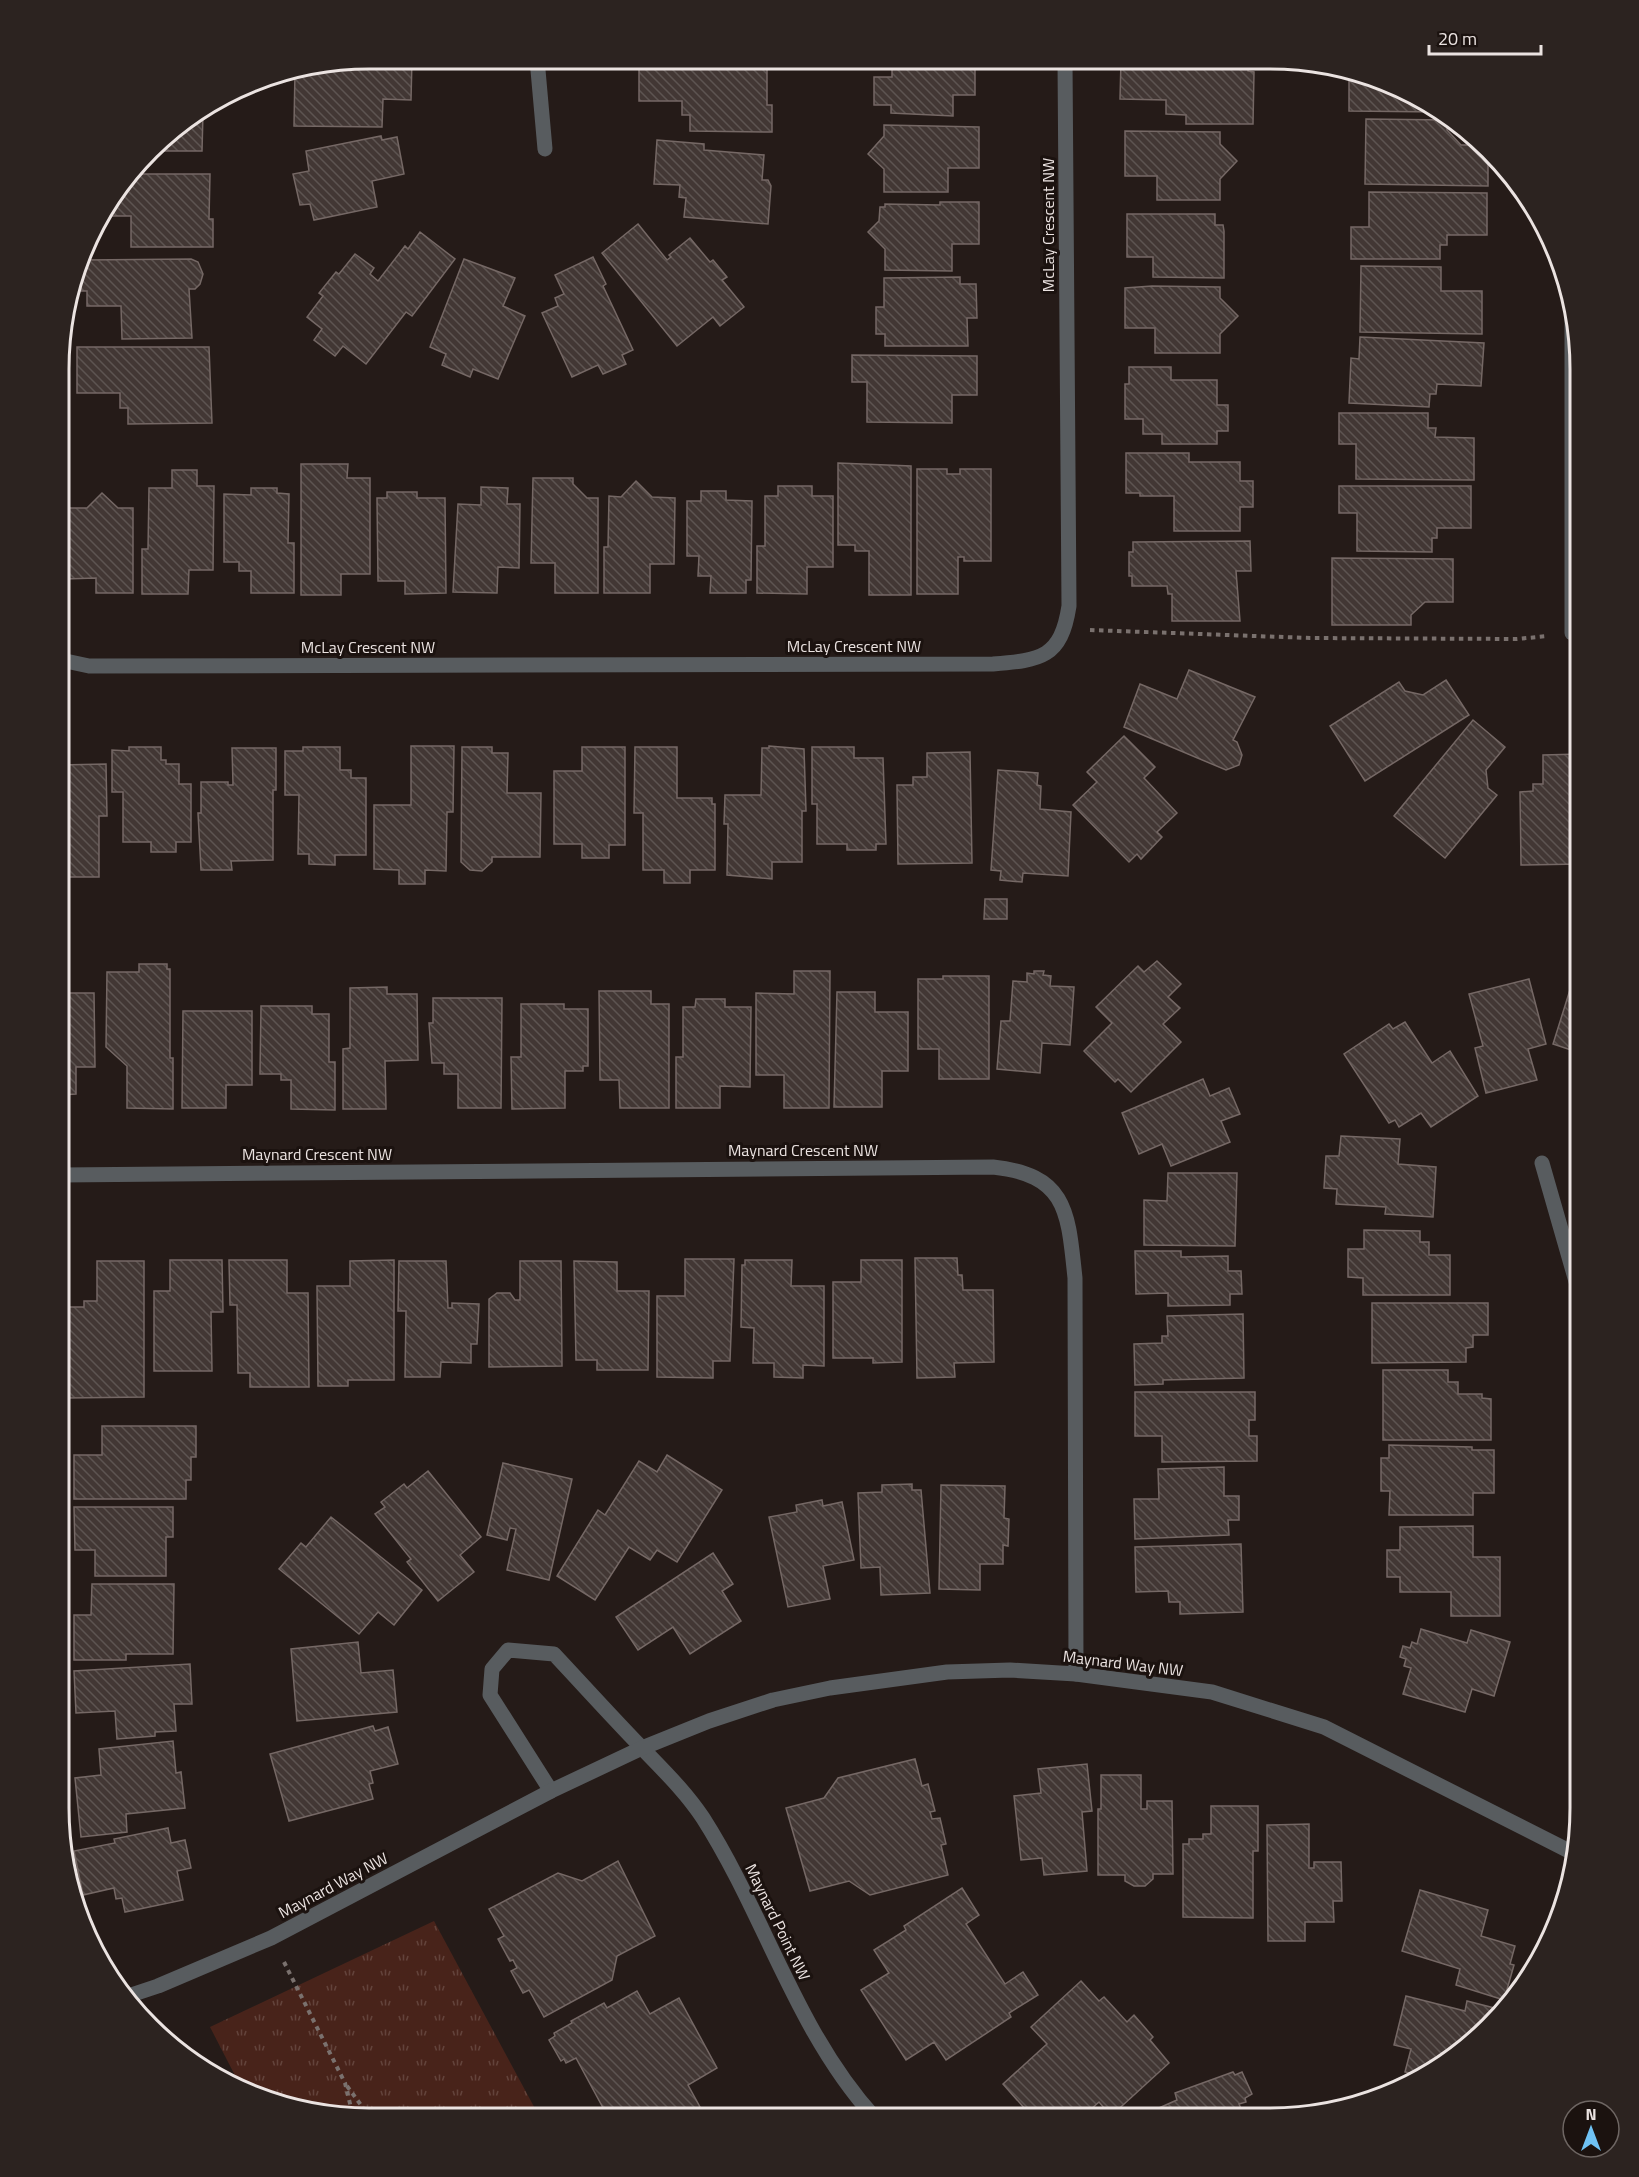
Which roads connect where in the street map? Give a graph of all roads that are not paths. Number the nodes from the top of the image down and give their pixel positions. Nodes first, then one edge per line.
1 (538, 69) edge
2 (1065, 69) edge
3 (545, 149) dead end
4 (69, 662) edge
5 (1542, 1163) dead end
6 (69, 1175) edge
7 (1570, 1261) edge
8 (1077, 1674) junction
9 (642, 1748) junction
10 (551, 1791) junction
11 (1567, 1850) edge
12 (134, 1994) edge
13 (868, 2108) edge

1 - 3 street
2 - 4 street, McLay Crescent NW
5 - 7 street
6 - 8 street, Maynard Crescent NW
8 - 9 street, Maynard Way NW
8 - 11 street, Maynard Way NW
9 - 10 street, Maynard Way NW
9 - 10 street
9 - 13 street, Maynard Point NW
10 - 12 street, Maynard Way NW

